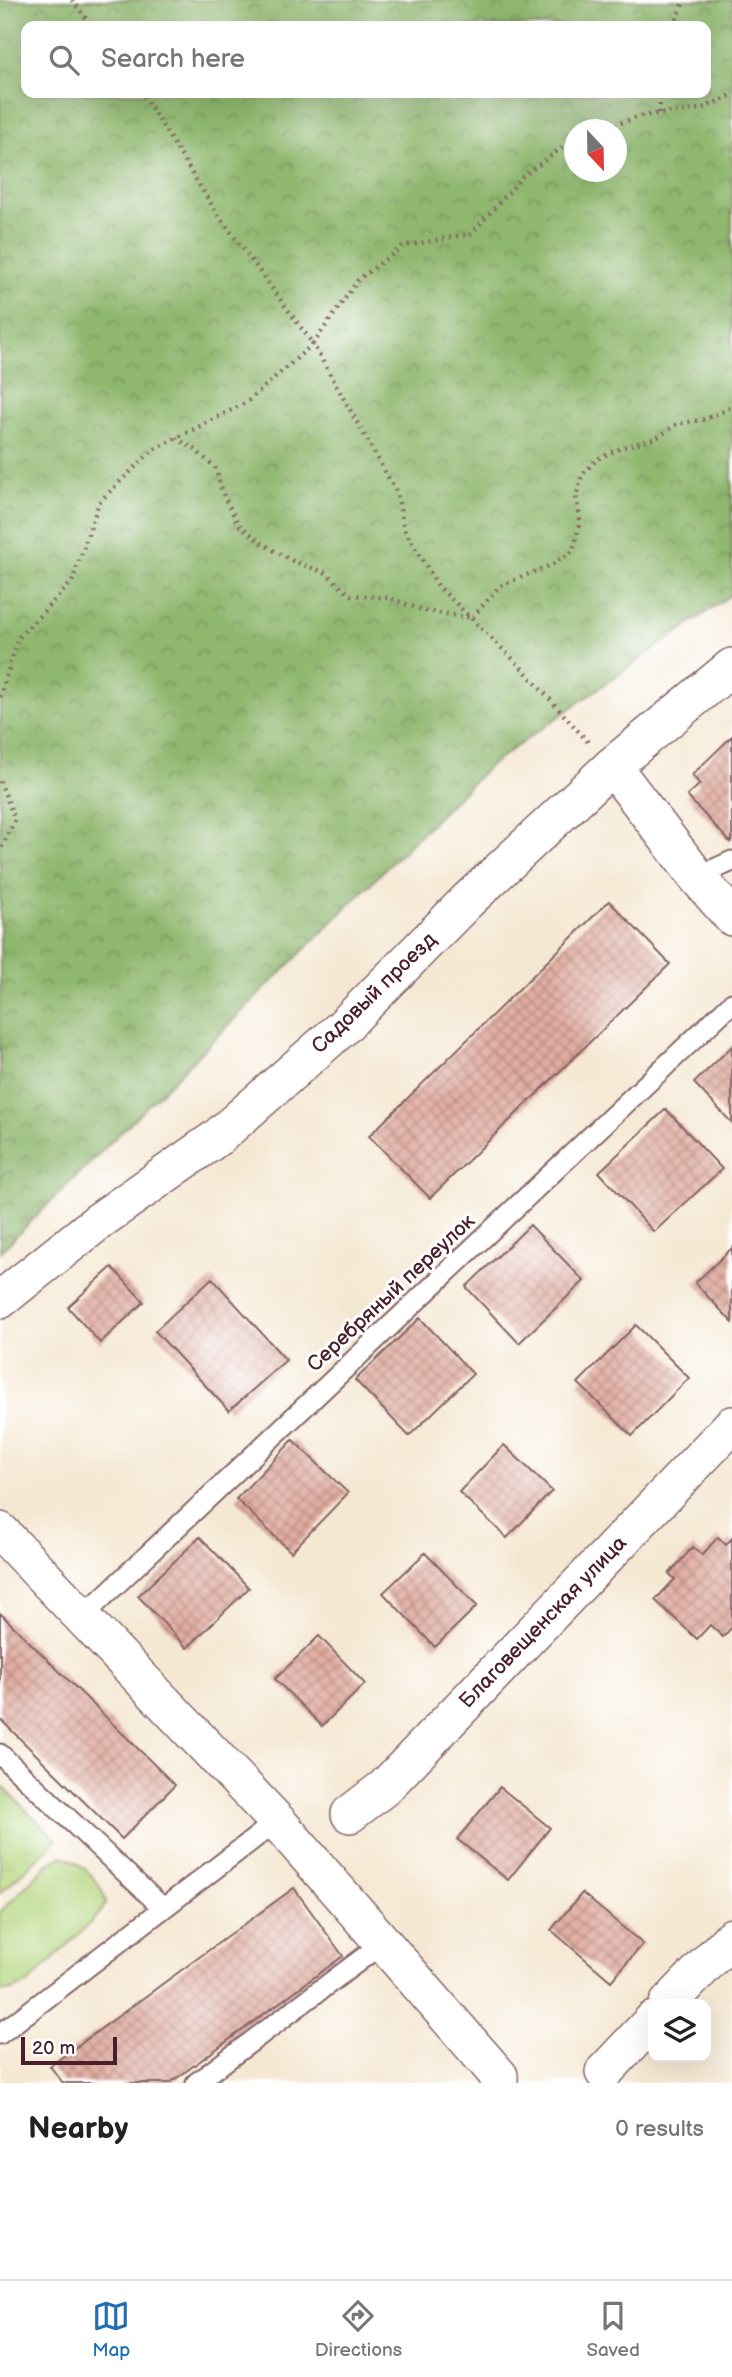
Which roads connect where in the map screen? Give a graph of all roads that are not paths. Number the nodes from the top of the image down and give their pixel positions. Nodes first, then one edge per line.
1 (732, 667) edge
2 (612, 766) junction
3 (732, 861) edge
4 (697, 877) junction
5 (732, 918) edge
6 (732, 1003) edge
7 (0, 1300) edge
8 (732, 1425) edge
9 (0, 1531) edge
10 (82, 1617) junction
11 (0, 1754) edge
12 (349, 1814) dead end
13 (277, 1821) junction
14 (163, 1908) junction
15 (732, 1937) edge
16 (383, 1943) junction
17 (673, 1999) edge
18 (648, 2025) edge
19 (0, 2034) edge
20 (604, 2072) dead end
21 (196, 2083) edge
22 (499, 2083) edge

1 - 2 street, Садовый проезд
2 - 4 street
2 - 7 street, Садовый проезд
3 - 4 lane
4 - 5 street
6 - 10 lane, Серебряный переулок
8 - 12 street, Благовещенская улица
9 - 10 street
10 - 13 street
11 - 14 lane
13 - 14 lane
13 - 16 street
14 - 19 lane
15 - 17 street
16 - 21 lane
16 - 22 street
18 - 20 street

